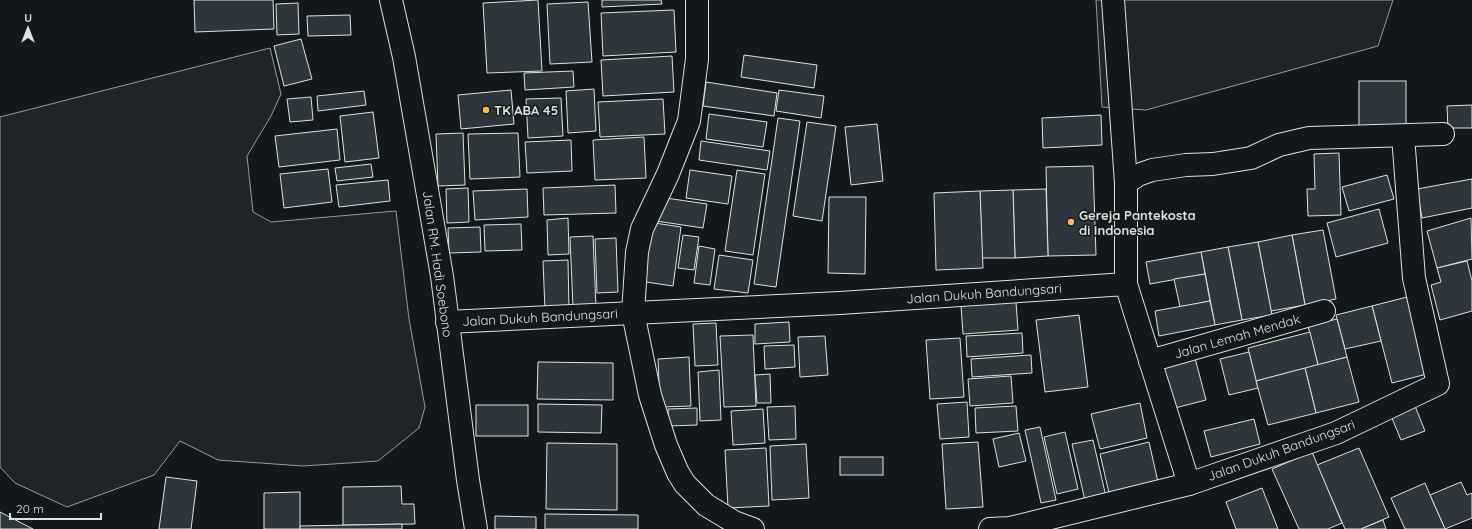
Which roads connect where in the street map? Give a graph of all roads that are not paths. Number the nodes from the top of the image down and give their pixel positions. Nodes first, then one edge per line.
1 (391, 0) edge
2 (697, 0) edge
3 (1113, 0) edge
4 (1443, 134) dead end
5 (1403, 136) junction
6 (1126, 183) junction
7 (1126, 284) junction
8 (1324, 311) dead end
9 (633, 313) junction
10 (447, 322) junction
11 (1150, 361) junction
12 (1188, 484) junction
13 (1003, 528) edge
14 (476, 529) edge
15 (753, 529) edge

1 - 10 street, Jalan RM. Hadi Soebono
2 - 9 street
3 - 6 street
4 - 5 street
5 - 6 street
5 - 12 street, Jalan Dukuh Bandungsari
6 - 7 street
7 - 9 street, Jalan Dukuh Bandungsari
7 - 11 street
8 - 11 street, Jalan Lemah Mendak
9 - 10 street, Jalan Dukuh Bandungsari
9 - 15 street, Jalan Dukuh Bandungsari
10 - 14 street, Jalan RM. Hadi Soebono
11 - 12 street
12 - 13 street, Jalan Dukuh Bandungsari

